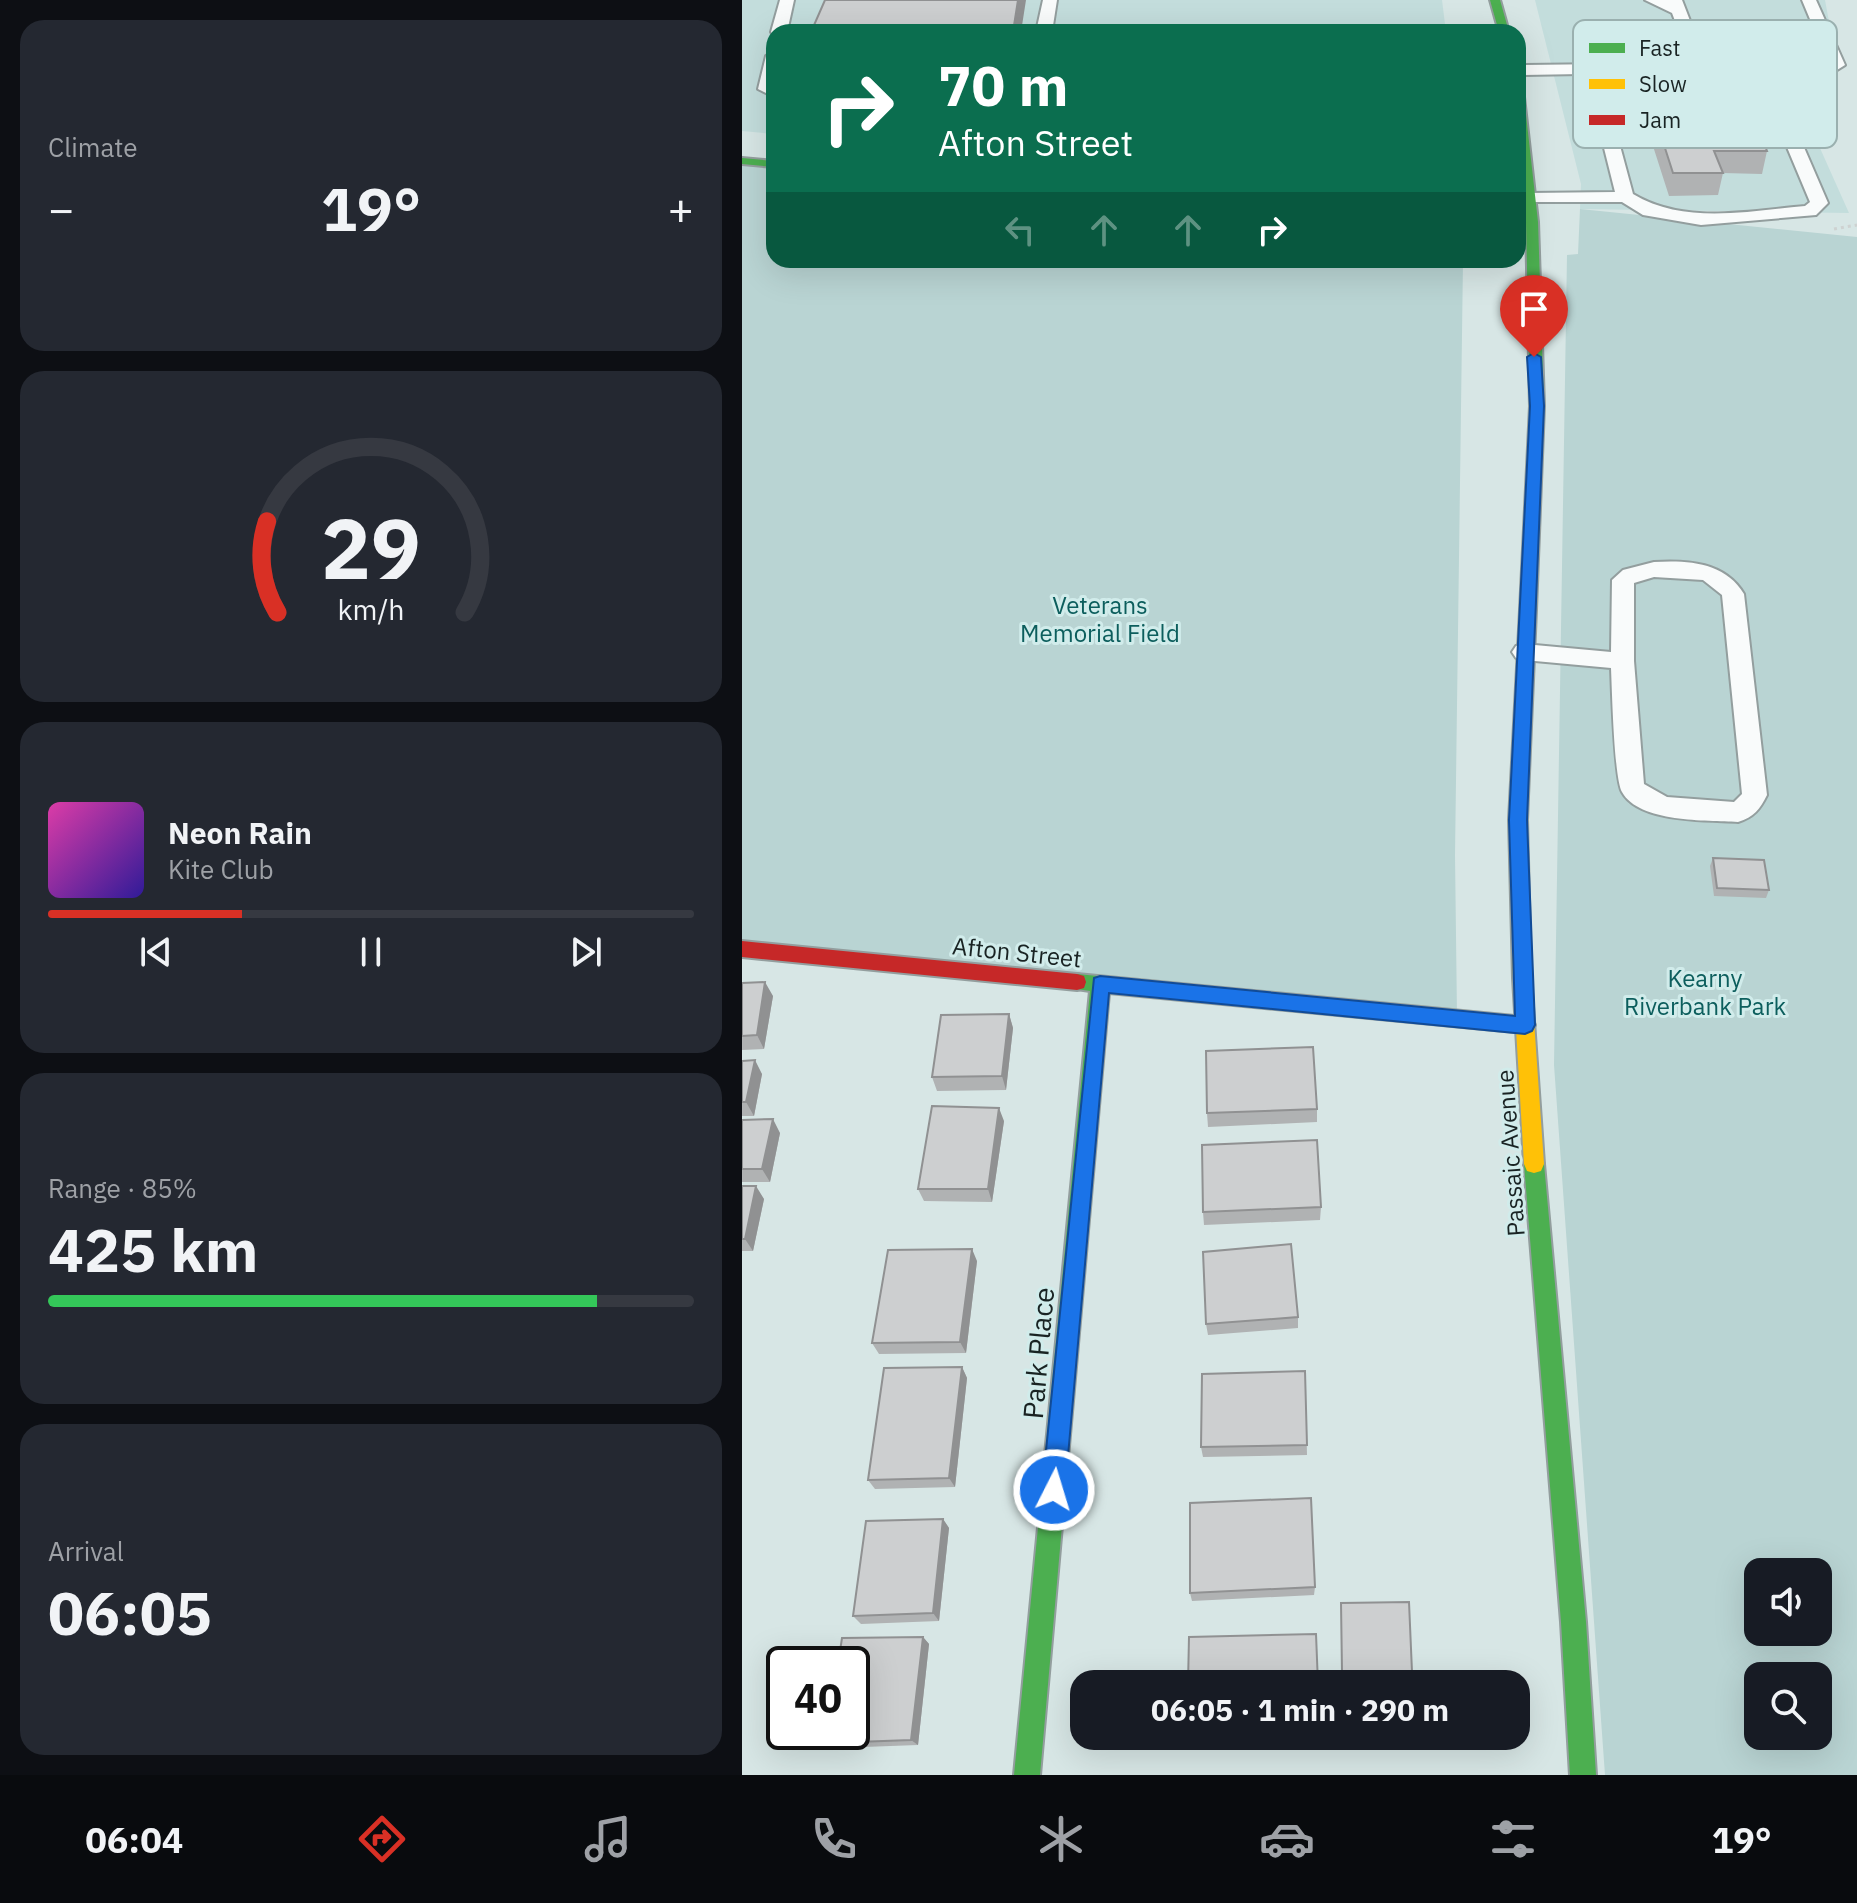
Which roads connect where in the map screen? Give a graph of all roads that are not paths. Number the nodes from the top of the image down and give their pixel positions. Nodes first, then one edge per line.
1 (787, 0) edge
2 (1050, 0) edge
3 (1495, 0) edge
4 (1652, 0) edge
5 (1809, 0) edge
6 (1677, 5) edge
7 (1818, 20) edge
8 (781, 24) edge
9 (1046, 24) edge
10 (1502, 24) edge
11 (1573, 69) edge
12 (1526, 70) edge
13 (1612, 148) edge
14 (1796, 148) edge
15 (742, 161) edge
16 (766, 163) edge
17 (1526, 170) edge
18 (1625, 197) junction
19 (1529, 198) junction
20 (1526, 216) edge
21 (1526, 228) edge
22 (1524, 652) junction
23 (1622, 661) junction
24 (742, 949) edge
25 (1100, 984) junction
26 (1525, 1025) junction
27 (1027, 1775) edge
28 (1583, 1775) edge

1 - 8 lane
2 - 9 lane
3 - 10 main road
4 - 6 lane
5 - 7 lane
11 - 12 lane
13 - 18 lane
14 - 18 lane
15 - 16 main road
17 - 19 main road, Passaic Avenue
18 - 19 lane
19 - 20 main road, Passaic Avenue
21 - 22 main road, Passaic Avenue
22 - 23 lane
22 - 26 main road, Passaic Avenue
23 - 23 lane
24 - 25 main road, Afton Street
25 - 26 main road, Afton Street
25 - 27 main road, Park Place
26 - 28 main road, Passaic Avenue

